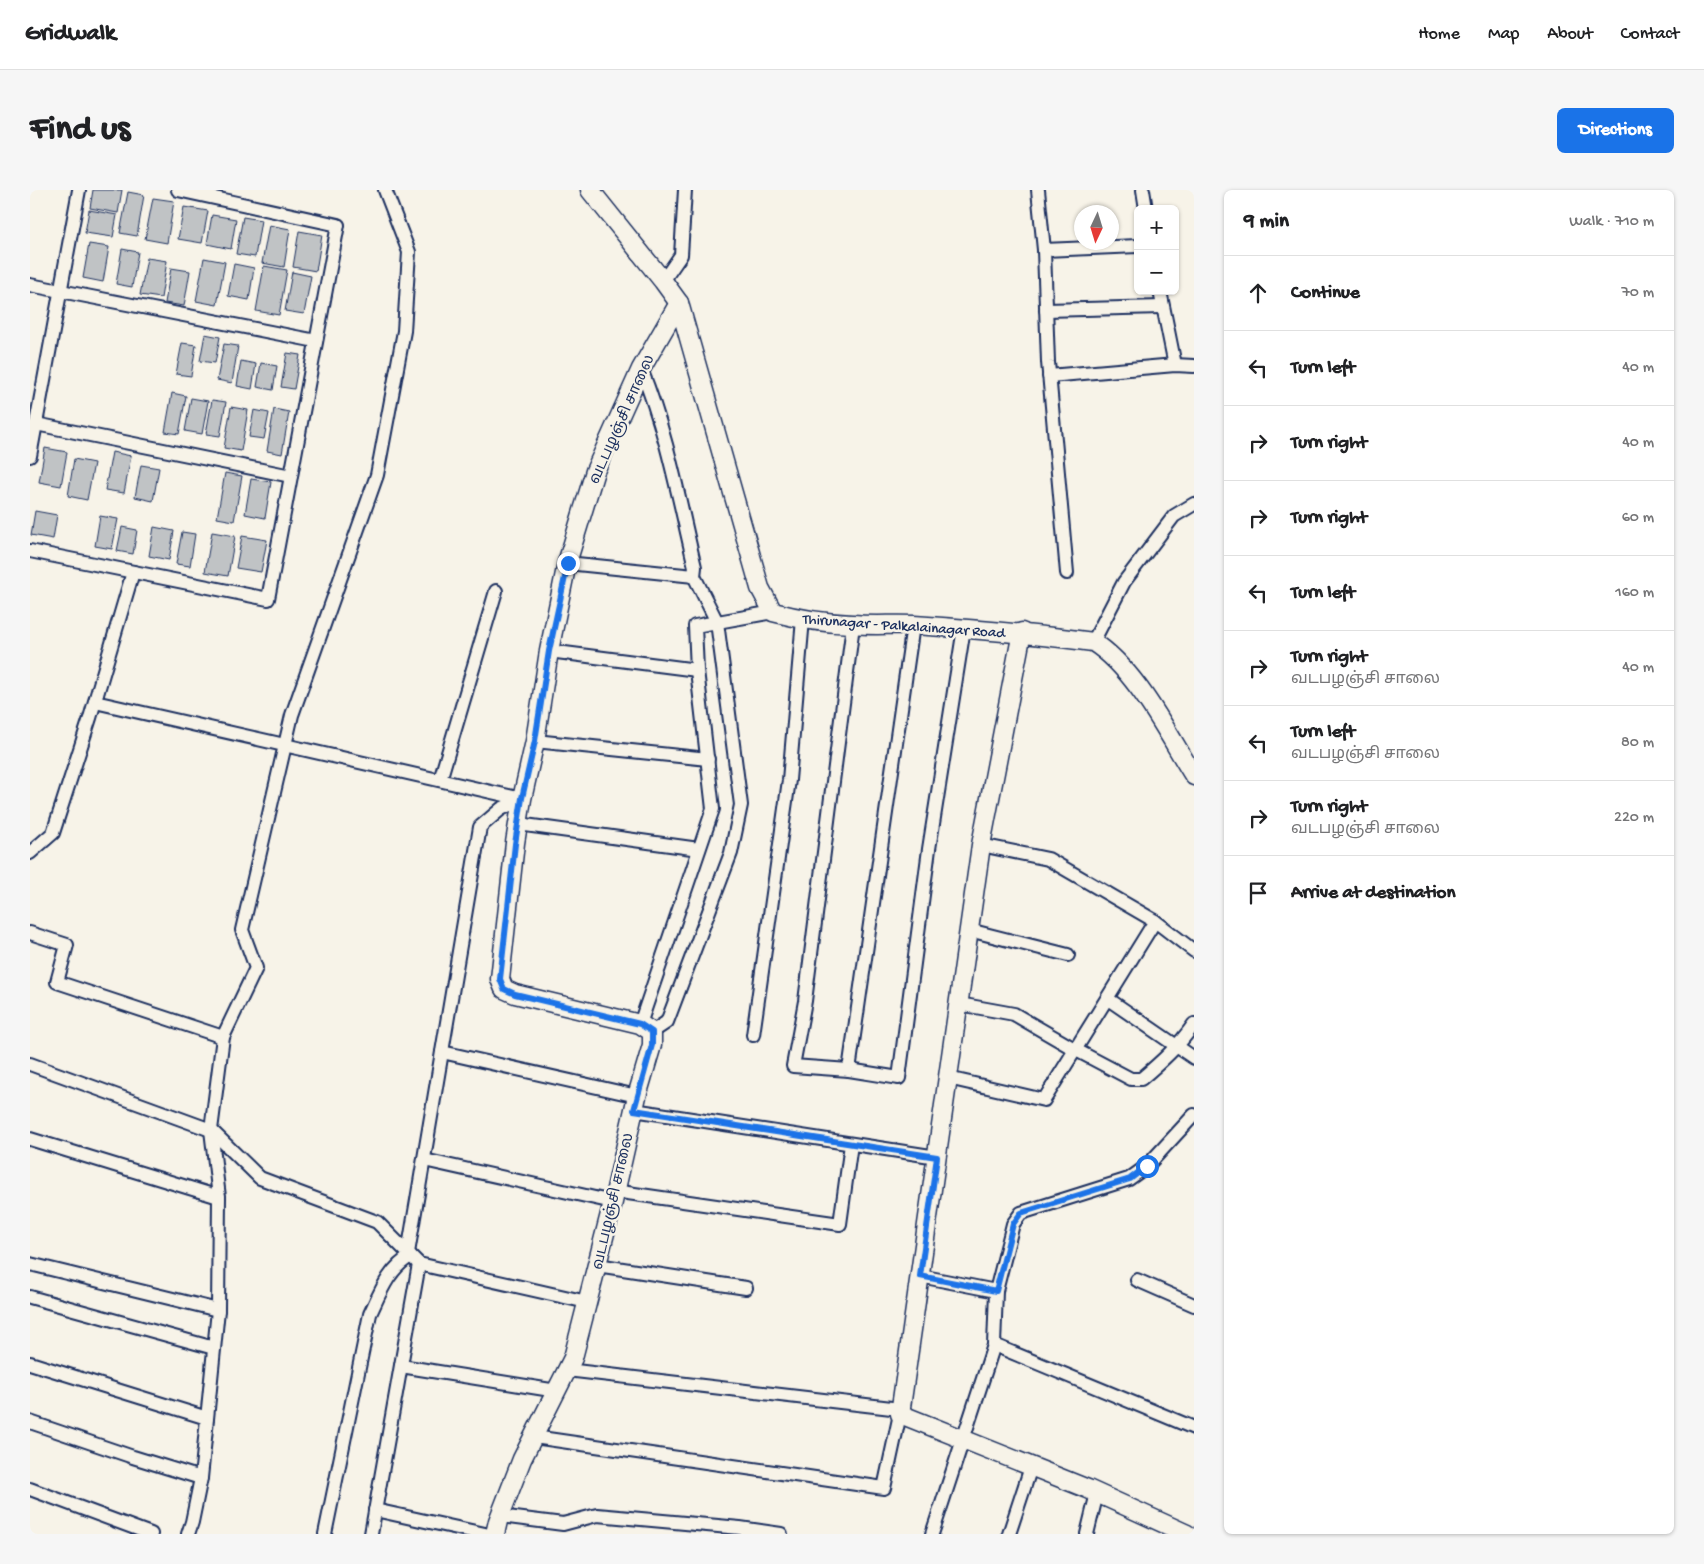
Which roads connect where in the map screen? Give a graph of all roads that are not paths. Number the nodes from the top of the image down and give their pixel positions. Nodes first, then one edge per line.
1 (80, 190) edge
2 (178, 190) edge
3 (385, 190) edge
4 (590, 190) edge
5 (685, 190) edge
6 (1038, 190) edge
7 (1143, 190) edge
8 (1145, 205) edge
9 (1134, 246) edge
10 (1044, 250) junction
11 (663, 281) junction
12 (30, 285) edge
13 (61, 290) junction
14 (1160, 295) edge
15 (679, 303) junction
16 (1162, 307) junction
17 (1046, 310) junction
18 (316, 341) junction
19 (1175, 366) junction
20 (1194, 366) edge
21 (641, 369) junction
22 (1049, 376) junction
23 (35, 417) edge
24 (30, 456) edge
25 (291, 476) junction
26 (1194, 504) edge
27 (30, 551) edge
28 (568, 563) junction
29 (133, 572) junction
30 (1067, 573) dead end
31 (694, 576) junction
32 (496, 591) dead end
33 (773, 612) junction
34 (803, 620) junction
35 (717, 622) junction
36 (853, 624) junction
37 (913, 625) junction
38 (964, 628) junction
39 (1022, 632) junction
40 (1093, 642) junction
41 (549, 651) junction
42 (697, 670) junction
43 (95, 702) junction
44 (535, 741) junction
45 (285, 744) junction
46 (708, 759) junction
47 (1194, 776) edge
48 (440, 780) junction
49 (522, 798) junction
50 (518, 824) junction
51 (981, 845) junction
52 (699, 849) junction
53 (30, 853) edge
54 (1155, 921) junction
55 (969, 930) junction
56 (30, 933) edge
57 (1194, 951) edge
58 (1068, 955) dead end
59 (1108, 999) junction
60 (958, 1004) junction
61 (1194, 1024) edge
62 (646, 1028) junction
63 (753, 1035) dead end
64 (223, 1037) junction
65 (1178, 1046) junction
66 (1076, 1050) junction
67 (442, 1052) junction
68 (1194, 1058) edge
69 (30, 1064) edge
70 (849, 1070) junction
71 (948, 1078) junction
72 (635, 1103) junction
73 (1194, 1114) edge
74 (211, 1130) junction
75 (30, 1139) edge
76 (851, 1144) junction
77 (937, 1157) junction
78 (424, 1160) junction
79 (614, 1196) junction
80 (219, 1197) junction
81 (413, 1258) junction
82 (30, 1264) edge
83 (597, 1266) junction
84 (920, 1276) junction
85 (1137, 1280) dead end
86 (746, 1288) dead end
87 (996, 1291) junction
88 (30, 1297) edge
89 (587, 1302) junction
90 (1194, 1305) edge
91 (218, 1310) junction
92 (994, 1345) junction
93 (214, 1348) junction
94 (30, 1363) edge
95 (401, 1366) junction
96 (567, 1370) junction
97 (557, 1391) junction
98 (900, 1411) junction
99 (207, 1418) junction
100 (30, 1422) edge
101 (1194, 1428) edge
102 (534, 1437) junction
103 (963, 1439) junction
104 (1031, 1467) junction
105 (201, 1478) junction
106 (30, 1489) edge
107 (1097, 1493) junction
108 (375, 1510) junction
109 (500, 1516) junction
110 (1167, 1530) edge
111 (152, 1534) edge
112 (188, 1534) edge
113 (325, 1534) edge
114 (371, 1534) edge
115 (485, 1534) edge
116 (495, 1534) edge
117 (781, 1534) edge
118 (932, 1534) edge
119 (1009, 1534) edge
120 (1087, 1534) edge
121 (1187, 1534) edge

1 - 13 street
2 - 18 street
3 - 45 street
4 - 11 street
5 - 11 street
6 - 10 street
7 - 8 street
9 - 10 street
10 - 17 street
11 - 15 street
12 - 13 street
13 - 18 street
13 - 23 street
14 - 16 street
15 - 21 street, வடபழஞ்சி சாலை
15 - 33 street
16 - 17 street
16 - 19 street
17 - 22 street
18 - 25 street
19 - 20 street
19 - 22 street
21 - 28 street, வடபழஞ்சி சாலை
21 - 31 street
22 - 30 street
23 - 24 street
23 - 25 street
25 - 29 street
26 - 40 street
27 - 29 street
28 - 31 street
28 - 41 street, வடபழஞ்சி சாலை
29 - 43 street
31 - 35 street
32 - 48 street
33 - 34 street, Thirunagar - Palkalainagar Road
33 - 35 street
34 - 36 street, Thirunagar - Palkalainagar Road
34 - 63 street
35 - 42 street
35 - 62 street
36 - 37 street, Thirunagar - Palkalainagar Road
36 - 70 street
37 - 38 street, Thirunagar - Palkalainagar Road
37 - 70 street
38 - 39 street, Thirunagar - Palkalainagar Road
38 - 70 street
39 - 40 street, Thirunagar - Palkalainagar Road
39 - 51 street
40 - 47 street
41 - 42 street
41 - 44 street, வடபழஞ்சி சாலை
42 - 46 street
43 - 45 street
43 - 53 street
44 - 46 street
44 - 49 street, வடபழஞ்சி சாலை
45 - 48 street
45 - 64 street
46 - 52 street
48 - 49 street
49 - 50 street, வடபழஞ்சி சாலை
49 - 67 street
50 - 52 street
50 - 62 street, வடபழஞ்சி சாலை
51 - 54 street
51 - 55 street
52 - 62 street
54 - 57 street
54 - 59 street
55 - 58 street
55 - 60 street
56 - 64 street
59 - 65 street
59 - 66 street
60 - 66 street
60 - 71 street
61 - 65 street
62 - 72 street, வடபழஞ்சி சாலை
64 - 74 street
65 - 66 street
65 - 68 street
66 - 71 street
67 - 72 street
67 - 78 street
69 - 74 street
71 - 77 street
72 - 76 street
72 - 79 street, வடபழஞ்சி சாலை
73 - 87 street
74 - 80 street
74 - 81 street
75 - 80 street
76 - 77 street
76 - 79 street
77 - 84 street
78 - 79 street
78 - 81 street
79 - 83 street, வடபழஞ்சி சாலை
80 - 91 street
81 - 89 street
81 - 95 street
81 - 113 street
82 - 91 street
83 - 86 street
83 - 89 street, வடபழஞ்சி சாலை
84 - 87 street
84 - 98 street
85 - 90 street
87 - 92 street
88 - 93 street
89 - 96 street, வடபழஞ்சி சாலை
91 - 93 street
92 - 101 street
92 - 103 street
93 - 99 street
94 - 99 street
95 - 97 street
95 - 108 street
96 - 97 street, வடபழஞ்சி சாலை
96 - 98 street
97 - 102 street, வடபழஞ்சி சாலை
98 - 102 street
98 - 103 street
99 - 105 street
100 - 105 street
102 - 109 street, வடபழஞ்சி சாலை
103 - 104 street
103 - 118 street
104 - 107 street
104 - 119 street
105 - 112 street
106 - 111 street
107 - 110 street
107 - 120 street
108 - 114 street
108 - 115 street
109 - 116 street, வடபழஞ்சி சாலை
109 - 117 street
110 - 121 street

